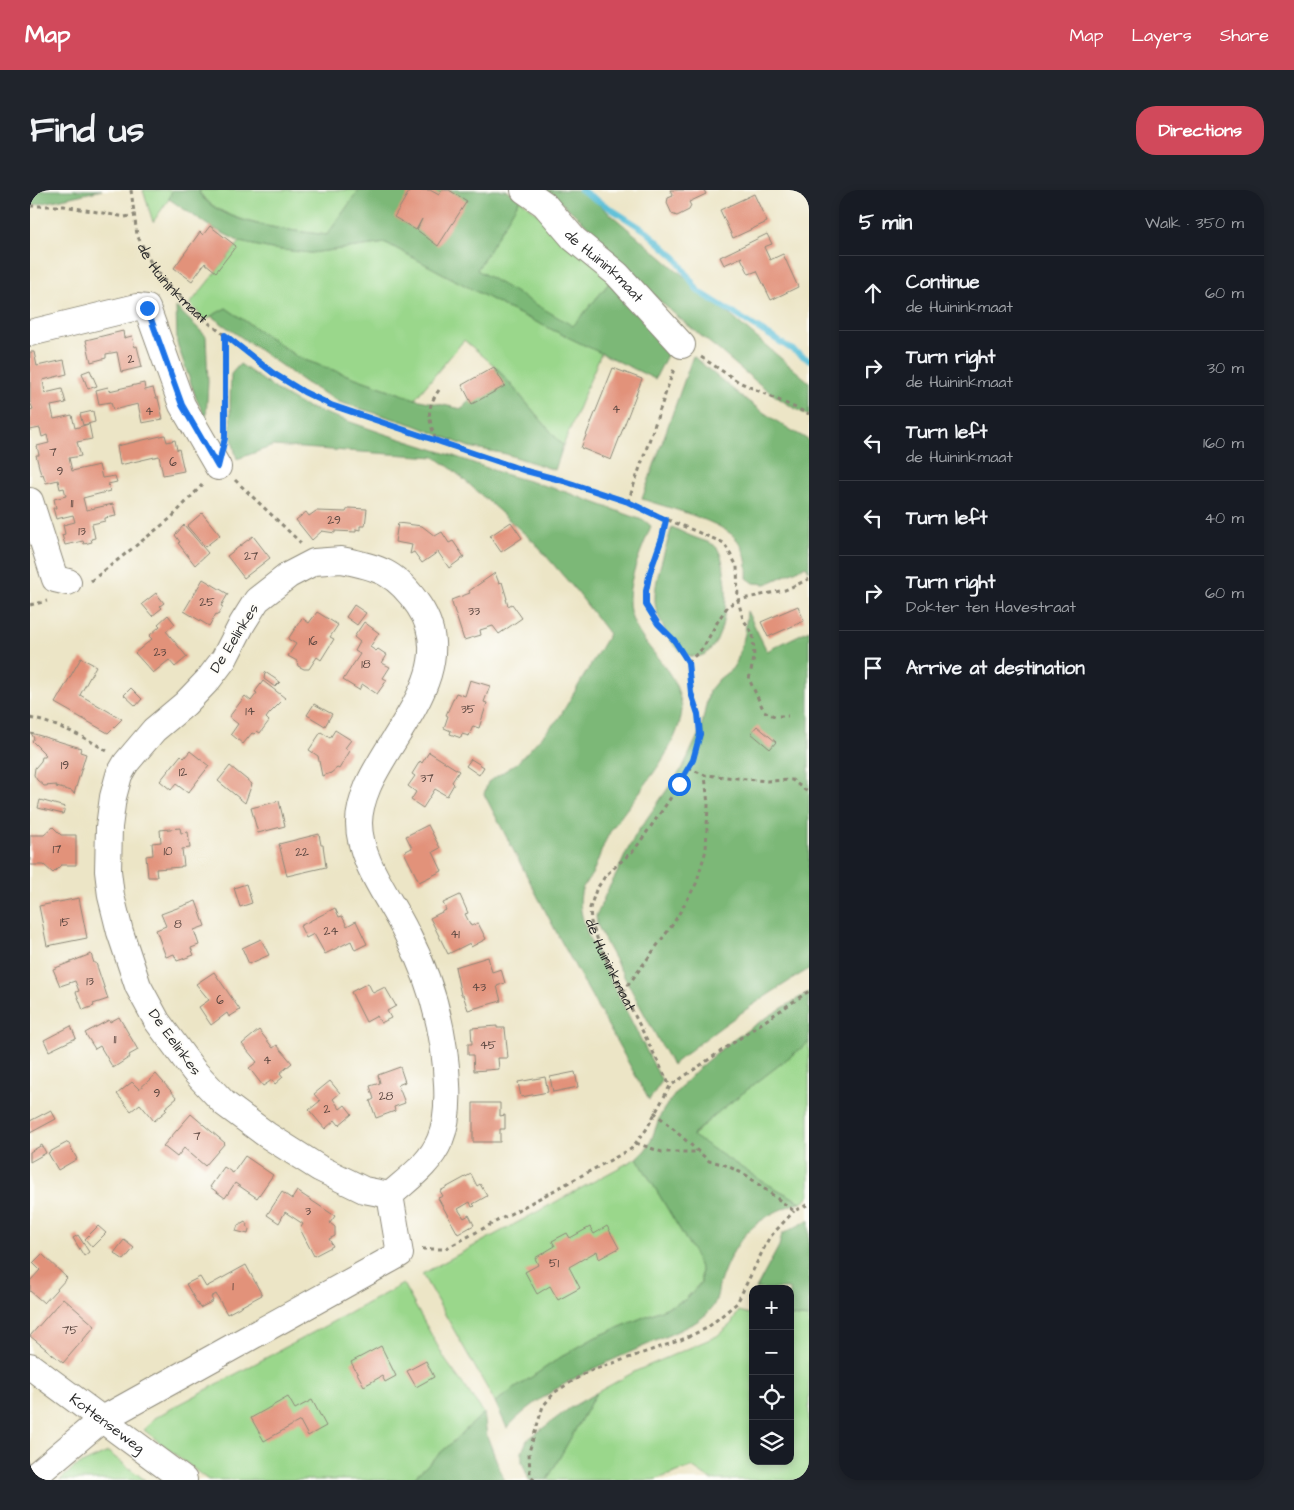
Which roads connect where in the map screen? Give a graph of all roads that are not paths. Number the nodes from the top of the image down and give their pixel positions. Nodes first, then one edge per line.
1 (524, 190) edge
2 (30, 333) edge
3 (682, 345) road end
4 (218, 467) road end
5 (30, 501) edge
6 (72, 588) road end
7 (390, 1195) junction
8 (30, 1366) edge
9 (101, 1420) junction
10 (30, 1480) edge
11 (184, 1480) edge

1 - 3 street, de Huininkmaat
2 - 4 street
5 - 6 street
7 - 7 street, De Eelinkes
7 - 9 street
8 - 9 street, Kottenseweg
9 - 10 street
9 - 11 street, Kottenseweg

